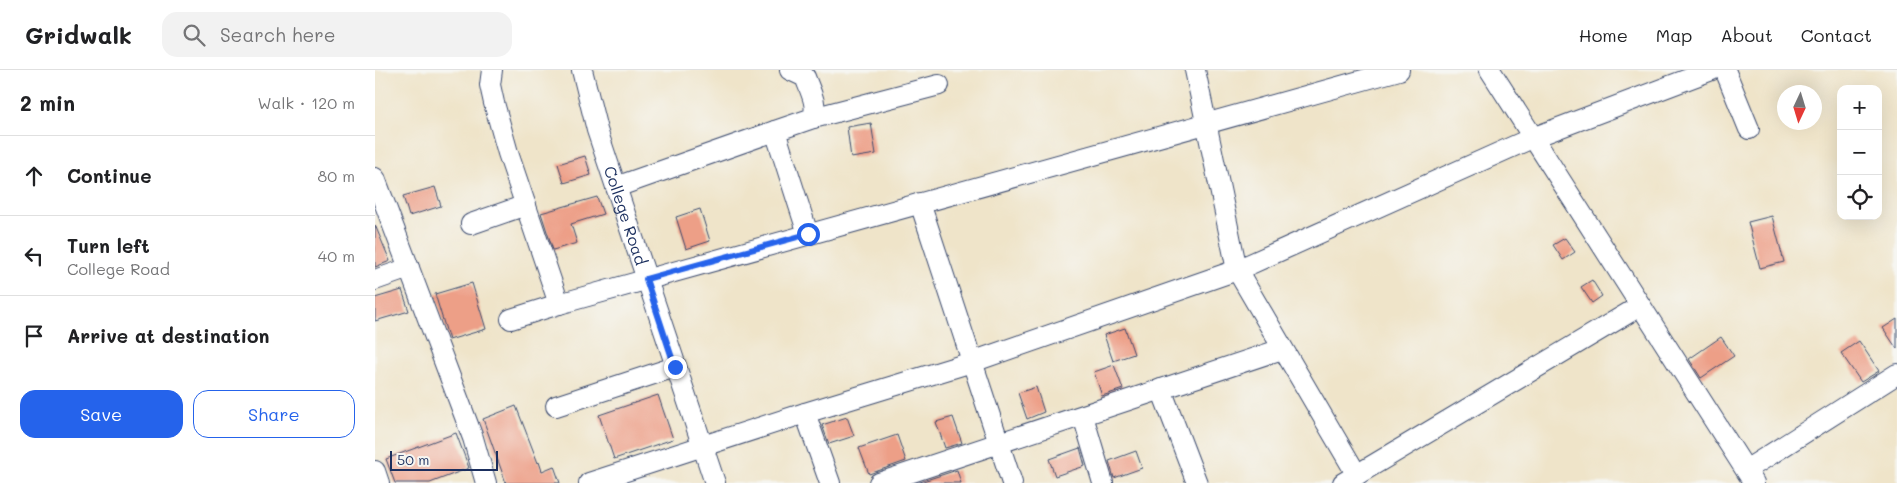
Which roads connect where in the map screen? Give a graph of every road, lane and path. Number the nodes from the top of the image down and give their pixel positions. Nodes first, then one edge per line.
1 (492, 70) edge
2 (582, 70) edge
3 (1195, 70) edge
4 (1399, 70) edge
5 (1489, 70) edge
6 (1712, 70) edge
7 (1725, 70) edge
8 (801, 72) edge
9 (939, 85) dead end
10 (813, 118) junction
11 (1207, 123) junction
12 (1749, 129) dead end
13 (775, 131) junction
14 (1532, 138) junction
15 (375, 179) edge
16 (616, 187) junction
17 (920, 203) junction
18 (526, 205) junction
19 (471, 224) dead end
20 (808, 234) junction
21 (409, 268) junction
22 (1237, 270) junction
23 (646, 279) junction
24 (375, 280) edge
25 (559, 304) junction
26 (1640, 306) junction
27 (511, 318) dead end
28 (1282, 349) junction
29 (972, 362) junction
30 (675, 367) junction
31 (1897, 374) edge
32 (1161, 390) junction
33 (556, 406) dead end
34 (805, 413) junction
35 (1083, 416) junction
36 (999, 444) junction
37 (701, 447) junction
38 (375, 471) edge
39 (917, 477) edge
40 (1750, 477) edge
41 (1350, 479) edge
42 (379, 483) edge
43 (486, 483) edge
44 (589, 483) edge
45 (715, 483) edge
46 (830, 483) edge
47 (879, 483) edge
48 (1012, 483) edge
49 (1103, 483) edge
50 (1197, 483) edge

1 - 18 street
2 - 16 street, College Road
3 - 11 street
4 - 11 street
5 - 14 street
6 - 14 street
7 - 12 street
8 - 10 street
9 - 10 street
10 - 13 street
11 - 17 street
11 - 22 street
13 - 16 street
13 - 20 street
14 - 22 street
14 - 26 street
15 - 21 street
16 - 23 street, College Road
17 - 20 street
17 - 29 street
18 - 19 street
18 - 25 street
20 - 23 street
21 - 24 street
21 - 43 street
22 - 28 street
22 - 29 street
23 - 25 street
23 - 30 street, College Road
25 - 27 street
26 - 40 street
26 - 41 street
28 - 32 street
28 - 41 street
29 - 34 street
29 - 36 street
30 - 33 street
30 - 37 street, College Road
31 - 40 street
32 - 35 street
32 - 50 street
34 - 37 street
34 - 46 street
35 - 36 street
35 - 49 street
36 - 39 street
36 - 48 street
37 - 44 street
37 - 45 street, College Road
38 - 42 street
39 - 47 street

